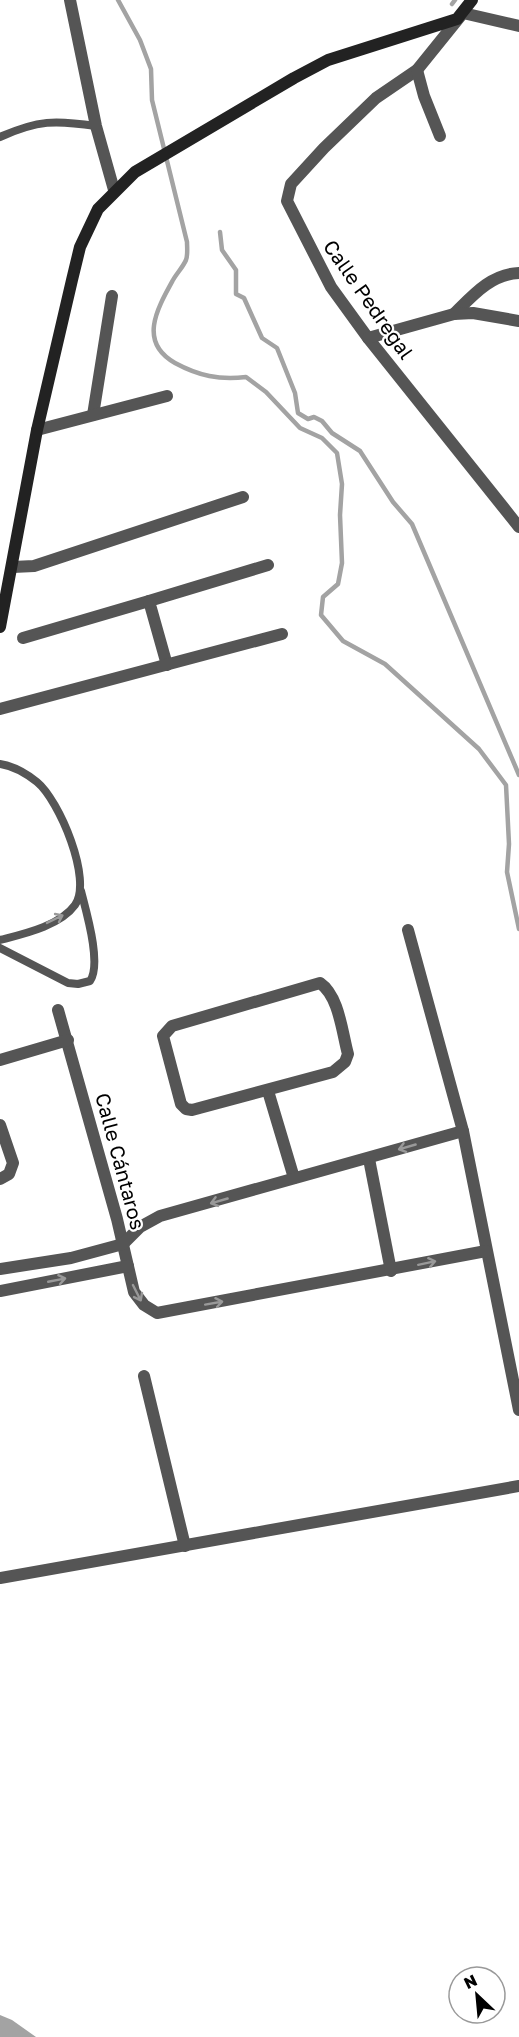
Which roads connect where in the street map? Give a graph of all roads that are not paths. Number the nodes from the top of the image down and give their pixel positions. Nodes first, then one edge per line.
1 (70, 0) edge
2 (472, 0) edge
3 (457, 19) junction
4 (519, 26) edge
5 (417, 70) junction
6 (96, 126) junction
7 (440, 136) dead end
8 (0, 137) edge
9 (114, 190) junction
10 (519, 273) edge
11 (112, 296) dead end
12 (454, 314) junction
13 (519, 321) edge
14 (368, 338) junction
15 (167, 396) dead end
16 (93, 415) junction
17 (37, 430) junction
18 (243, 497) dead end
19 (519, 527) edge
20 (268, 565) dead end
21 (13, 567) junction
22 (149, 601) junction
23 (0, 627) edge
24 (282, 634) dead end
25 (23, 638) dead end
26 (167, 665) junction
27 (0, 709) edge
28 (0, 764) edge
29 (81, 891) junction
30 (408, 930) dead end
31 (0, 940) edge
32 (0, 948) edge
33 (58, 1010) dead end
34 (68, 1040) junction
35 (0, 1060) edge
36 (268, 1091) junction
37 (0, 1125) edge
38 (463, 1131) junction
39 (369, 1158) junction
40 (294, 1178) junction
41 (0, 1179) edge
42 (123, 1244) junction
43 (486, 1251) junction
44 (128, 1266) junction
45 (0, 1269) edge
46 (391, 1271) junction
47 (0, 1291) edge
48 (144, 1376) dead end
49 (519, 1410) edge
50 (519, 1486) edge
51 (185, 1546) junction
52 (0, 1578) edge

1 - 6 street
2 - 3 main road
3 - 4 street
3 - 5 street, Calle Pedregal
3 - 9 main road
5 - 7 street
5 - 14 street, Calle Pedregal
6 - 8 lane
6 - 9 street
9 - 17 main road
10 - 12 street
11 - 16 street
12 - 13 street
12 - 14 street
14 - 19 street, Calle Pedregal
15 - 16 street
16 - 17 street
17 - 21 main road
18 - 21 street
20 - 22 street
21 - 23 main road
22 - 25 street
22 - 26 street
24 - 26 street
26 - 27 street
28 - 29 lane
31 -> 29 lane
29 - 32 lane
30 - 38 street
33 - 34 street, Calle Cántaros
34 - 35 street
34 - 42 street, Calle Cántaros
36 - 36 street
36 - 40 street
37 - 41 street
38 -> 39 street
38 - 43 street
39 - 40 street
39 - 46 street
40 -> 42 street
42 - 44 street, Calle Cántaros
42 - 45 street
46 -> 43 street
43 - 49 street
44 -> 46 street, Calle Cántaros
47 -> 44 street
48 - 51 street
50 - 51 street
51 - 52 street

